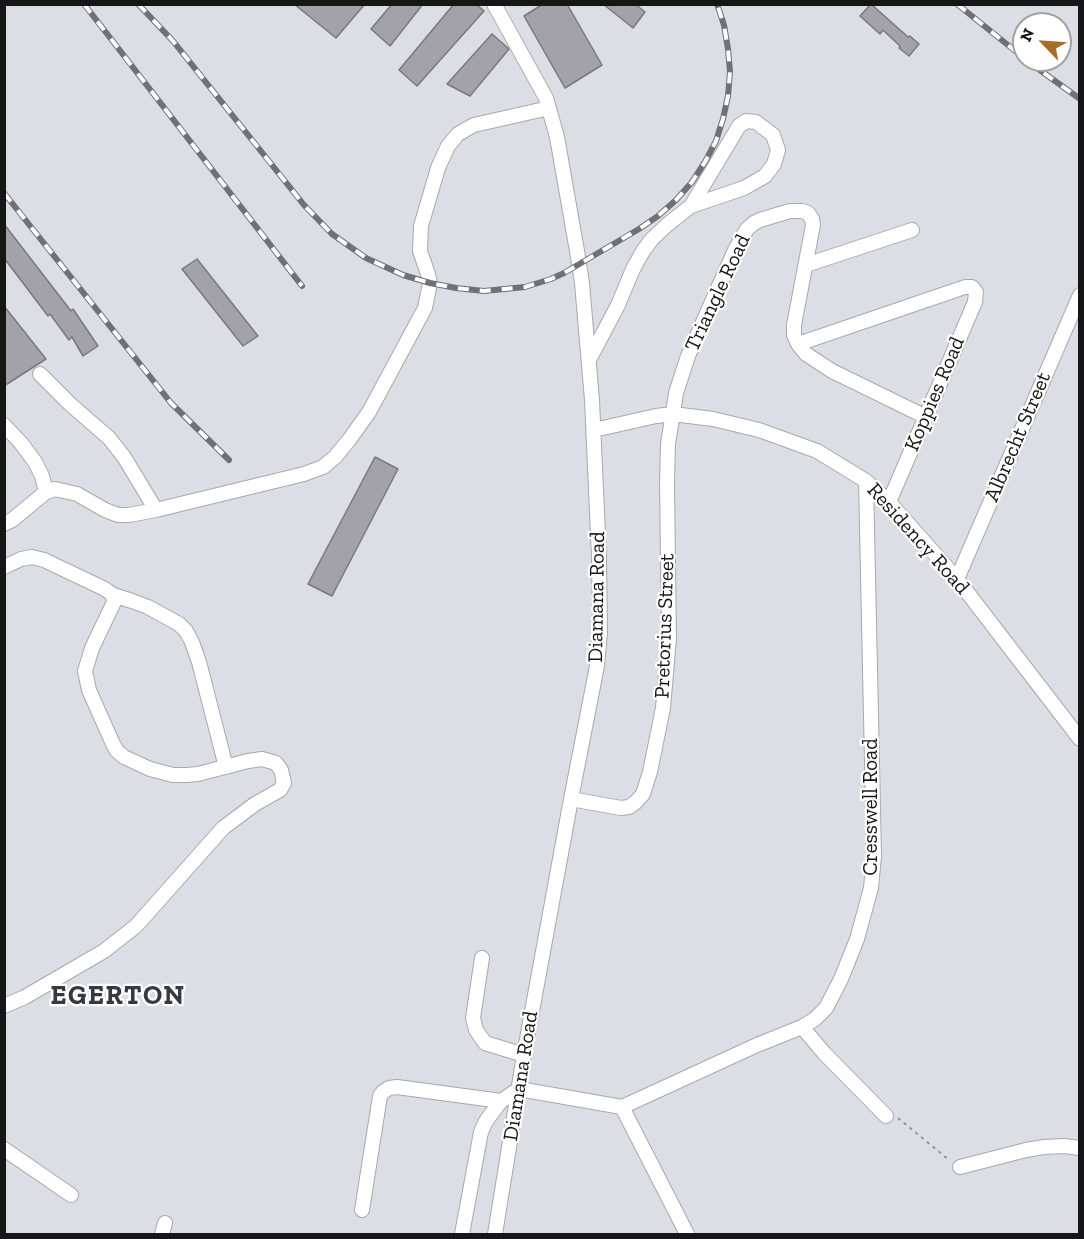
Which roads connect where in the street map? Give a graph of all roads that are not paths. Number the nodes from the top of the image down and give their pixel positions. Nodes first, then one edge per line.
1 (494, 4) edge
2 (549, 108) junction
3 (691, 206) junction
4 (912, 230) dead end
5 (806, 265) junction
6 (1080, 295) edge
7 (798, 344) junction
8 (590, 360) junction
9 (40, 374) dead end
10 (673, 414) junction
11 (926, 417) junction
12 (4, 425) edge
13 (594, 430) junction
14 (866, 481) junction
15 (46, 492) junction
16 (889, 502) junction
17 (156, 510) junction
18 (4, 524) edge
19 (4, 567) edge
20 (957, 579) junction
21 (112, 595) junction
22 (1080, 739) edge
23 (226, 767) junction
24 (571, 799) junction
25 (482, 958) dead end
26 (4, 1006) edge
27 (802, 1028) junction
28 (524, 1055) junction
29 (519, 1089) junction
30 (501, 1101) junction
31 (622, 1107) junction
32 (886, 1116) road end
33 (1080, 1148) edge
34 (4, 1149) edge
35 (960, 1167) road end
36 (71, 1195) dead end
37 (362, 1210) dead end
38 (462, 1234) edge
39 (495, 1234) edge
40 (687, 1234) edge

1 - 2 street, Diamana Road
2 - 8 street, Diamana Road
2 - 17 street
3 - 3 street
3 - 8 street
4 - 5 street
5 - 7 street, Triangle Road
5 - 10 street, Triangle Road
6 - 20 street, Albrecht Street
7 - 11 street
7 - 11 street, Koppies Road
8 - 13 street, Diamana Road
9 - 17 street
10 - 13 street, Residency Road
10 - 14 street, Residency Road
10 - 24 street, Pretorius Street
11 - 16 street, Koppies Road
12 - 15 street
13 - 24 street, Diamana Road
14 - 16 street, Residency Road
14 - 27 street, Cresswell Road
15 - 17 street
15 - 18 street
16 - 20 street, Residency Road
19 - 21 street
20 - 22 street, Residency Road
21 - 23 street
21 - 23 street
23 - 26 street
24 - 28 street, Diamana Road
25 - 28 street
27 - 31 street, Cresswell Road
27 - 32 street
28 - 29 street, Diamana Road
29 - 30 street
29 - 31 street
29 - 39 street, Diamana Road
30 - 37 street
30 - 38 street
31 - 40 street
33 - 35 street
34 - 36 street

